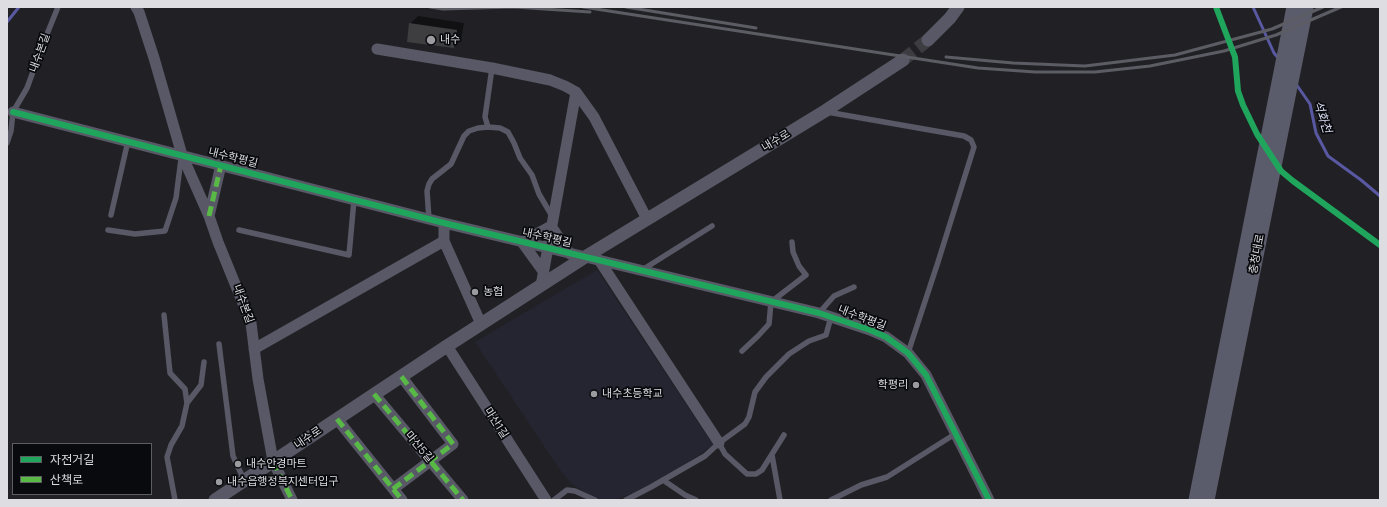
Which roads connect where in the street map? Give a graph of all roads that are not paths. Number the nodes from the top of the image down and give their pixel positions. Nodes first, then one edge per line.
1 (58, 7) edge
2 (136, 7) edge
3 (958, 7) edge
4 (1294, 7) edge
5 (1306, 7) edge
6 (928, 40) tunnel mouth
7 (377, 49) dead end
8 (903, 60) tunnel mouth
9 (492, 68) junction
10 (576, 92) junction
11 (825, 111) junction
12 (13, 112) junction
13 (488, 127) junction
14 (128, 141) junction
15 (7, 143) edge
16 (182, 155) junction
17 (221, 165) junction
18 (354, 200) junction
19 (111, 215) dead end
20 (210, 216) junction
21 (429, 219) junction
22 (647, 219) junction
23 (552, 222) junction
24 (444, 223) junction
25 (712, 226) dead end
26 (1256, 227) junction
27 (108, 230) dead end
28 (239, 230) dead end
29 (444, 241) junction
30 (522, 242) junction
31 (792, 242) dead end
32 (546, 248) junction
33 (570, 254) junction
34 (585, 257) junction
35 (599, 260) junction
36 (543, 270) junction
37 (642, 271) junction
38 (541, 286) junction
39 (854, 287) dead end
40 (771, 302) junction
41 (819, 313) junction
42 (164, 315) dead end
43 (831, 317) junction
44 (481, 324) junction
45 (219, 344) dead end
46 (447, 346) junction
47 (254, 349) junction
48 (742, 351) dead end
49 (908, 353) junction
50 (204, 362) dead end
51 (401, 376) junction
52 (374, 394) junction
53 (187, 403) junction
54 (337, 419) junction
55 (955, 434) junction
56 (784, 435) dead end
57 (719, 443) junction
58 (772, 455) junction
59 (273, 461) junction
60 (430, 461) junction
61 (663, 480) junction
62 (244, 481) junction
63 (393, 489) junction
64 (175, 500) edge
65 (215, 500) edge
66 (292, 500) edge
67 (402, 500) edge
68 (463, 500) edge
69 (546, 500) edge
70 (554, 500) edge
71 (595, 500) edge
72 (626, 500) edge
73 (696, 500) edge
74 (780, 500) edge
75 (832, 500) edge
76 (989, 500) edge
77 (1196, 500) edge
78 (1207, 500) edge

1 - 12 lane, 내수본길
2 - 16 street, 내수본길
3 - 6 street
4 - 26 main road
5 - 26 main road, 충청대로
7 - 9 street
8 - 11 street, 내수로
9 - 10 street
9 - 13 lane
10 - 22 street
10 - 23 street, 내수학평길
11 - 22 street, 내수로
11 - 49 lane
12 - 14 street, 내수학평길
12 - 15 lane, 내수본길
13 - 21 lane, 내수학평길
13 - 23 lane, 내수학평길
14 - 16 street, 내수학평길
14 - 19 lane
16 - 17 street, 내수학평길
16 - 20 street, 내수본길
16 - 27 lane, 내수본길
17 - 18 street, 내수학평길
17 - 20 street
18 - 21 street, 내수학평길
18 - 28 lane
20 - 47 street, 내수본길
21 - 24 street, 내수학평길
22 - 34 street, 내수로
23 - 30 street
23 - 32 street, 내수학평길
23 - 33 street
24 - 29 street
24 - 30 street, 내수학평길
25 - 37 lane
26 - 77 main road, 충청대로
26 - 78 main road, 충청대로
29 - 44 street
29 - 47 street
30 - 32 street, 내수학평길
30 - 36 street
31 - 40 lane
32 - 33 street, 내수학평길
32 - 36 street, 내수학평길
33 - 34 street, 내수학평길
34 - 35 street, 내수학평길
34 - 38 street, 내수로
35 - 37 street, 내수학평길
35 - 57 street
36 - 38 street, 내수학평길
37 - 40 street, 내수학평길
38 - 44 street, 내수로
39 - 41 lane
40 - 41 street, 내수학평길
40 - 48 lane
41 - 43 street, 내수학평길
42 - 53 lane
43 - 49 street, 내수학평길
43 - 57 lane, 내수학평길
44 - 46 street, 내수로
45 - 62 lane
46 - 51 street, 내수로
46 - 69 street, 마산1길
47 - 59 street, 내수본길
49 - 55 street, 내수학평길
50 - 53 lane
51 - 52 street, 내수로
51 - 60 street
52 - 54 street, 내수로
52 - 60 street, 마산5길
53 - 64 lane
54 - 59 street, 내수로
54 - 63 street
55 - 75 lane
55 - 76 street, 내수학평길
56 - 58 lane
57 - 58 lane
57 - 61 lane
58 - 74 lane
59 - 62 street, 내수로
59 - 66 street
60 - 63 street
60 - 68 street, 마산5길
61 - 72 lane
61 - 73 lane
62 - 65 street, 내수로
63 - 67 street
70 - 71 lane

